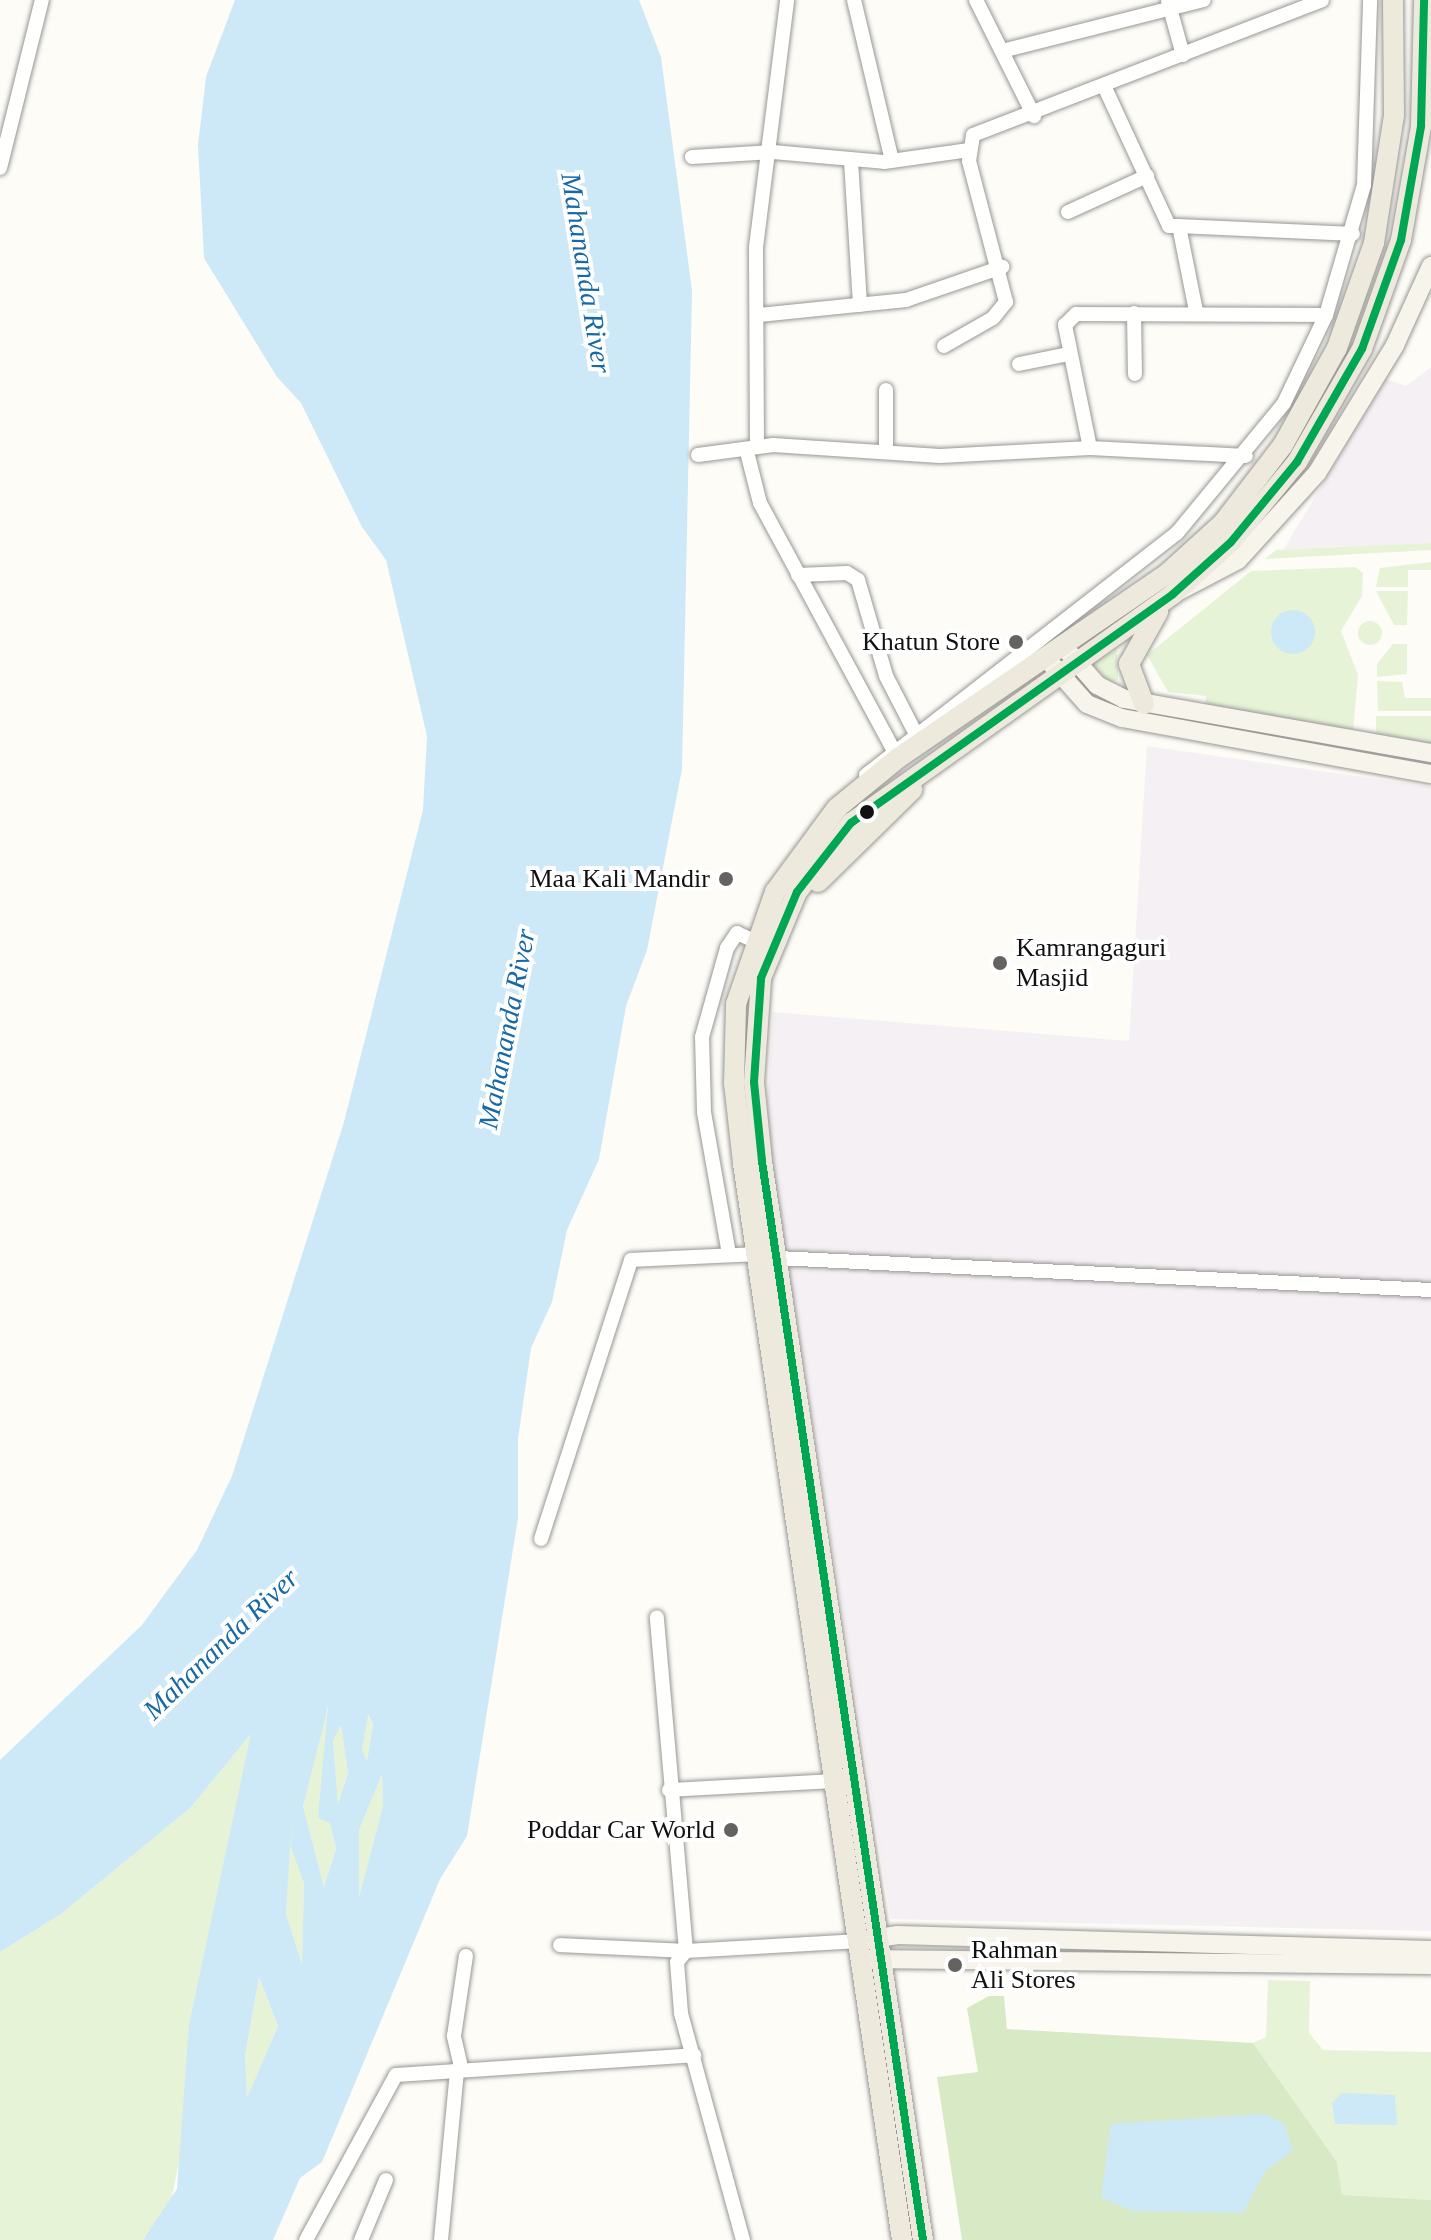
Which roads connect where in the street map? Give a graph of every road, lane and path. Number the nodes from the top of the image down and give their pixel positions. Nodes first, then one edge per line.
1 (42, 0) edge
2 (787, 0) edge
3 (854, 0) edge
4 (976, 0) edge
5 (1204, 0) edge
6 (1322, 0) edge
7 (1370, 0) edge
8 (1393, 0) edge
9 (1424, 0) edge
10 (1169, 5) edge
11 (1002, 51) junction
12 (1183, 55) junction
13 (1105, 88) junction
14 (1034, 116) junction
15 (969, 150) junction
16 (773, 152) junction
17 (692, 157) dead end
18 (851, 161) junction
19 (892, 161) junction
20 (0, 168) edge
21 (1147, 176) junction
22 (1068, 212) dead end
23 (1179, 226) junction
24 (1353, 234) junction
25 (1431, 266) edge
26 (1002, 267) junction
27 (860, 305) junction
28 (1196, 311) junction
29 (1134, 313) junction
30 (759, 315) junction
31 (1326, 315) junction
32 (944, 346) dead end
33 (1068, 354) junction
34 (1019, 364) dead end
35 (1135, 374) dead end
36 (886, 390) dead end
37 (1090, 448) junction
38 (752, 449) junction
39 (886, 451) junction
40 (698, 455) dead end
41 (1246, 456) junction
42 (798, 575) junction
43 (1173, 594) junction
44 (1056, 656) junction
45 (1144, 704) junction
46 (1177, 712) junction
47 (1174, 731) junction
48 (918, 737) junction
49 (895, 753) junction
50 (1360, 753) junction
51 (1431, 753) edge
52 (1431, 774) edge
53 (754, 941) junction
54 (729, 1254) junction
55 (767, 1256) junction
56 (1431, 1290) edge
57 (541, 1539) dead end
58 (657, 1617) dead end
59 (837, 1781) junction
60 (669, 1790) junction
61 (560, 1945) dead end
62 (871, 1949) junction
63 (1431, 1950) edge
64 (686, 1951) junction
65 (466, 1956) dead end
66 (1431, 1965) edge
67 (694, 2055) junction
68 (459, 2068) junction
69 (386, 2180) dead end
70 (306, 2240) edge
71 (361, 2240) edge
72 (441, 2240) edge
73 (743, 2240) edge
74 (902, 2240) edge
75 (923, 2240) edge

1 - 20 street
2 - 16 street
3 - 19 street
4 - 11 street
5 - 10 street
6 - 12 street
7 - 24 street
8 - 44 main road
9 - 43 main road
10 - 11 street
10 - 12 street
11 - 14 street
12 - 13 street
13 - 14 street
13 - 21 street
14 - 15 street
15 - 19 street
15 - 26 street
16 - 17 street
16 - 18 street
16 - 30 street
18 - 19 street
18 - 27 street
21 - 22 street
21 - 23 street
23 - 24 street
23 - 28 street
24 - 31 street
25 - 43 street
26 - 27 street
26 - 32 street
27 - 30 street
28 - 29 street
28 - 31 street
29 - 33 street
29 - 35 street
30 - 38 street
31 - 41 street
33 - 34 street
33 - 37 street
36 - 39 street
37 - 39 street
37 - 41 street
38 - 39 street
38 - 40 street
38 - 42 street
41 - 44 street
42 - 48 street
42 - 49 street
43 - 44 main road
43 - 45 main road
44 - 45 street
44 - 47 street
44 - 48 main road
44 - 55 main road
45 - 46 street
46 - 47 street
46 - 50 street
47 - 50 street
48 - 49 main road
49 - 53 main road
50 - 51 street
50 - 52 street
53 - 54 street
53 - 55 main road
54 - 55 street
54 - 57 street
55 - 56 street
55 - 59 main road
55 - 62 main road
58 - 60 street
59 - 60 street
59 - 62 main road
60 - 64 street
61 - 64 street
62 - 63 street
62 - 64 street
62 - 66 street
62 - 74 main road
62 - 75 main road
64 - 67 street
65 - 68 street
67 - 68 street
67 - 73 street
68 - 70 street
68 - 72 street
69 - 71 street

